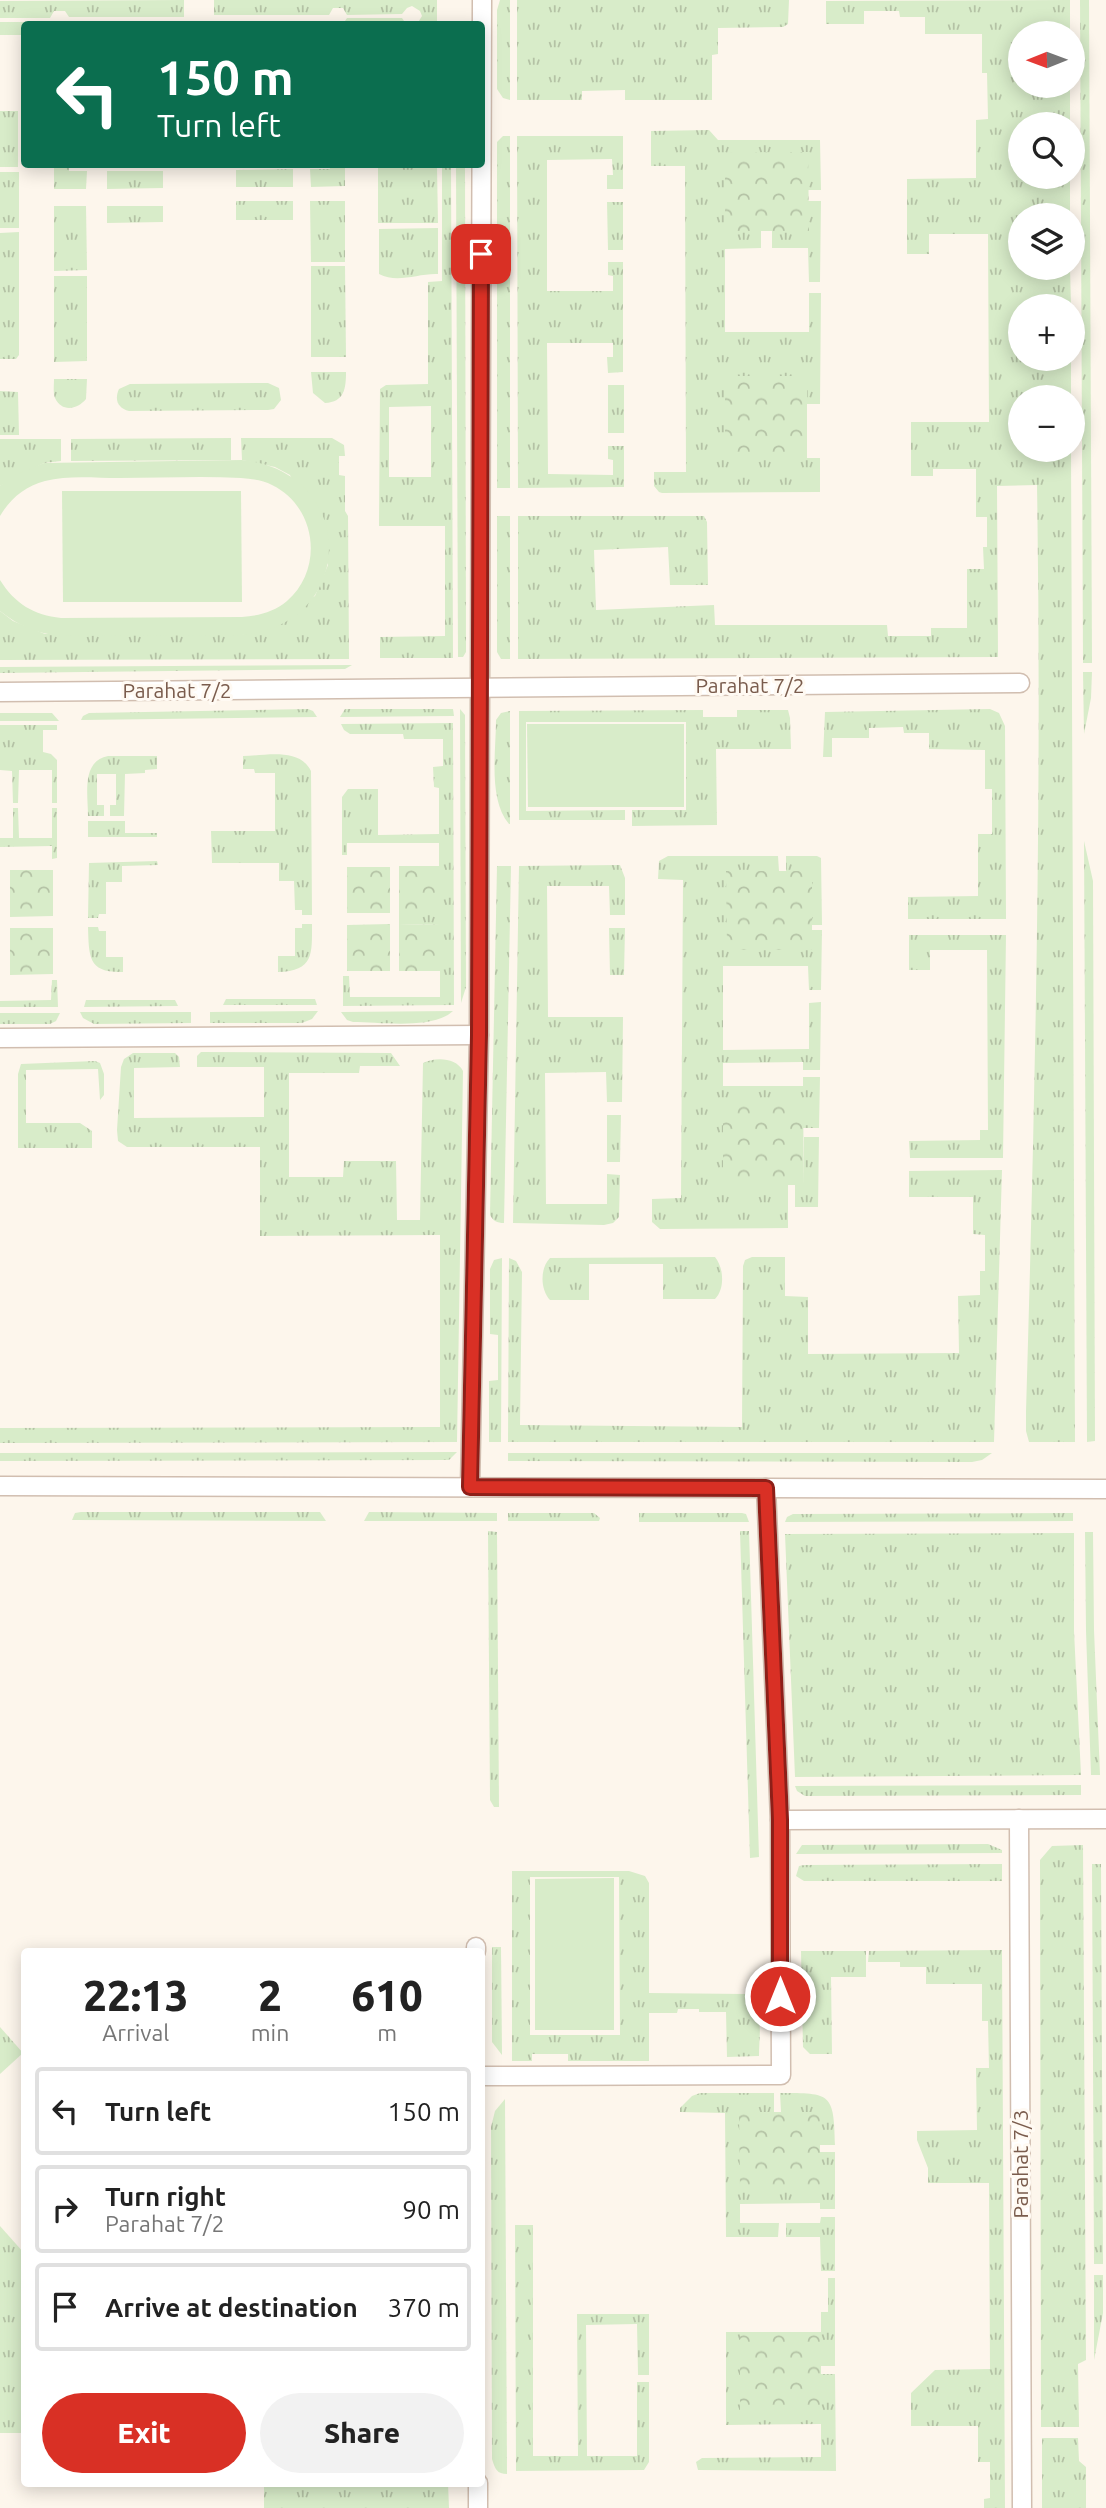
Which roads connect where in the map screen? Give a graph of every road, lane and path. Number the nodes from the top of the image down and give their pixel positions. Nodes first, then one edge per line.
1 (482, 0) edge
2 (482, 21) edge
3 (482, 168) edge
4 (1020, 683) dead end
5 (480, 688) junction
6 (0, 692) edge
7 (479, 1035) junction
8 (0, 1038) edge
9 (0, 1486) edge
10 (470, 1487) junction
11 (766, 1488) junction
12 (1106, 1489) edge
13 (1019, 1819) junction
14 (1106, 1819) edge
15 (780, 1820) junction
16 (485, 2076) edge
17 (478, 2487) edge
18 (478, 2508) edge
19 (1022, 2508) edge

1 - 2 street
3 - 5 street
4 - 5 street, Parahat 7/2
5 - 6 street, Parahat 7/2
5 - 7 street
7 - 8 street
7 - 10 street
9 - 10 street
10 - 11 street
11 - 12 street
11 - 15 street
13 - 14 street
13 - 15 street
13 - 19 street, Parahat 7/3
15 - 16 street
17 - 18 street

